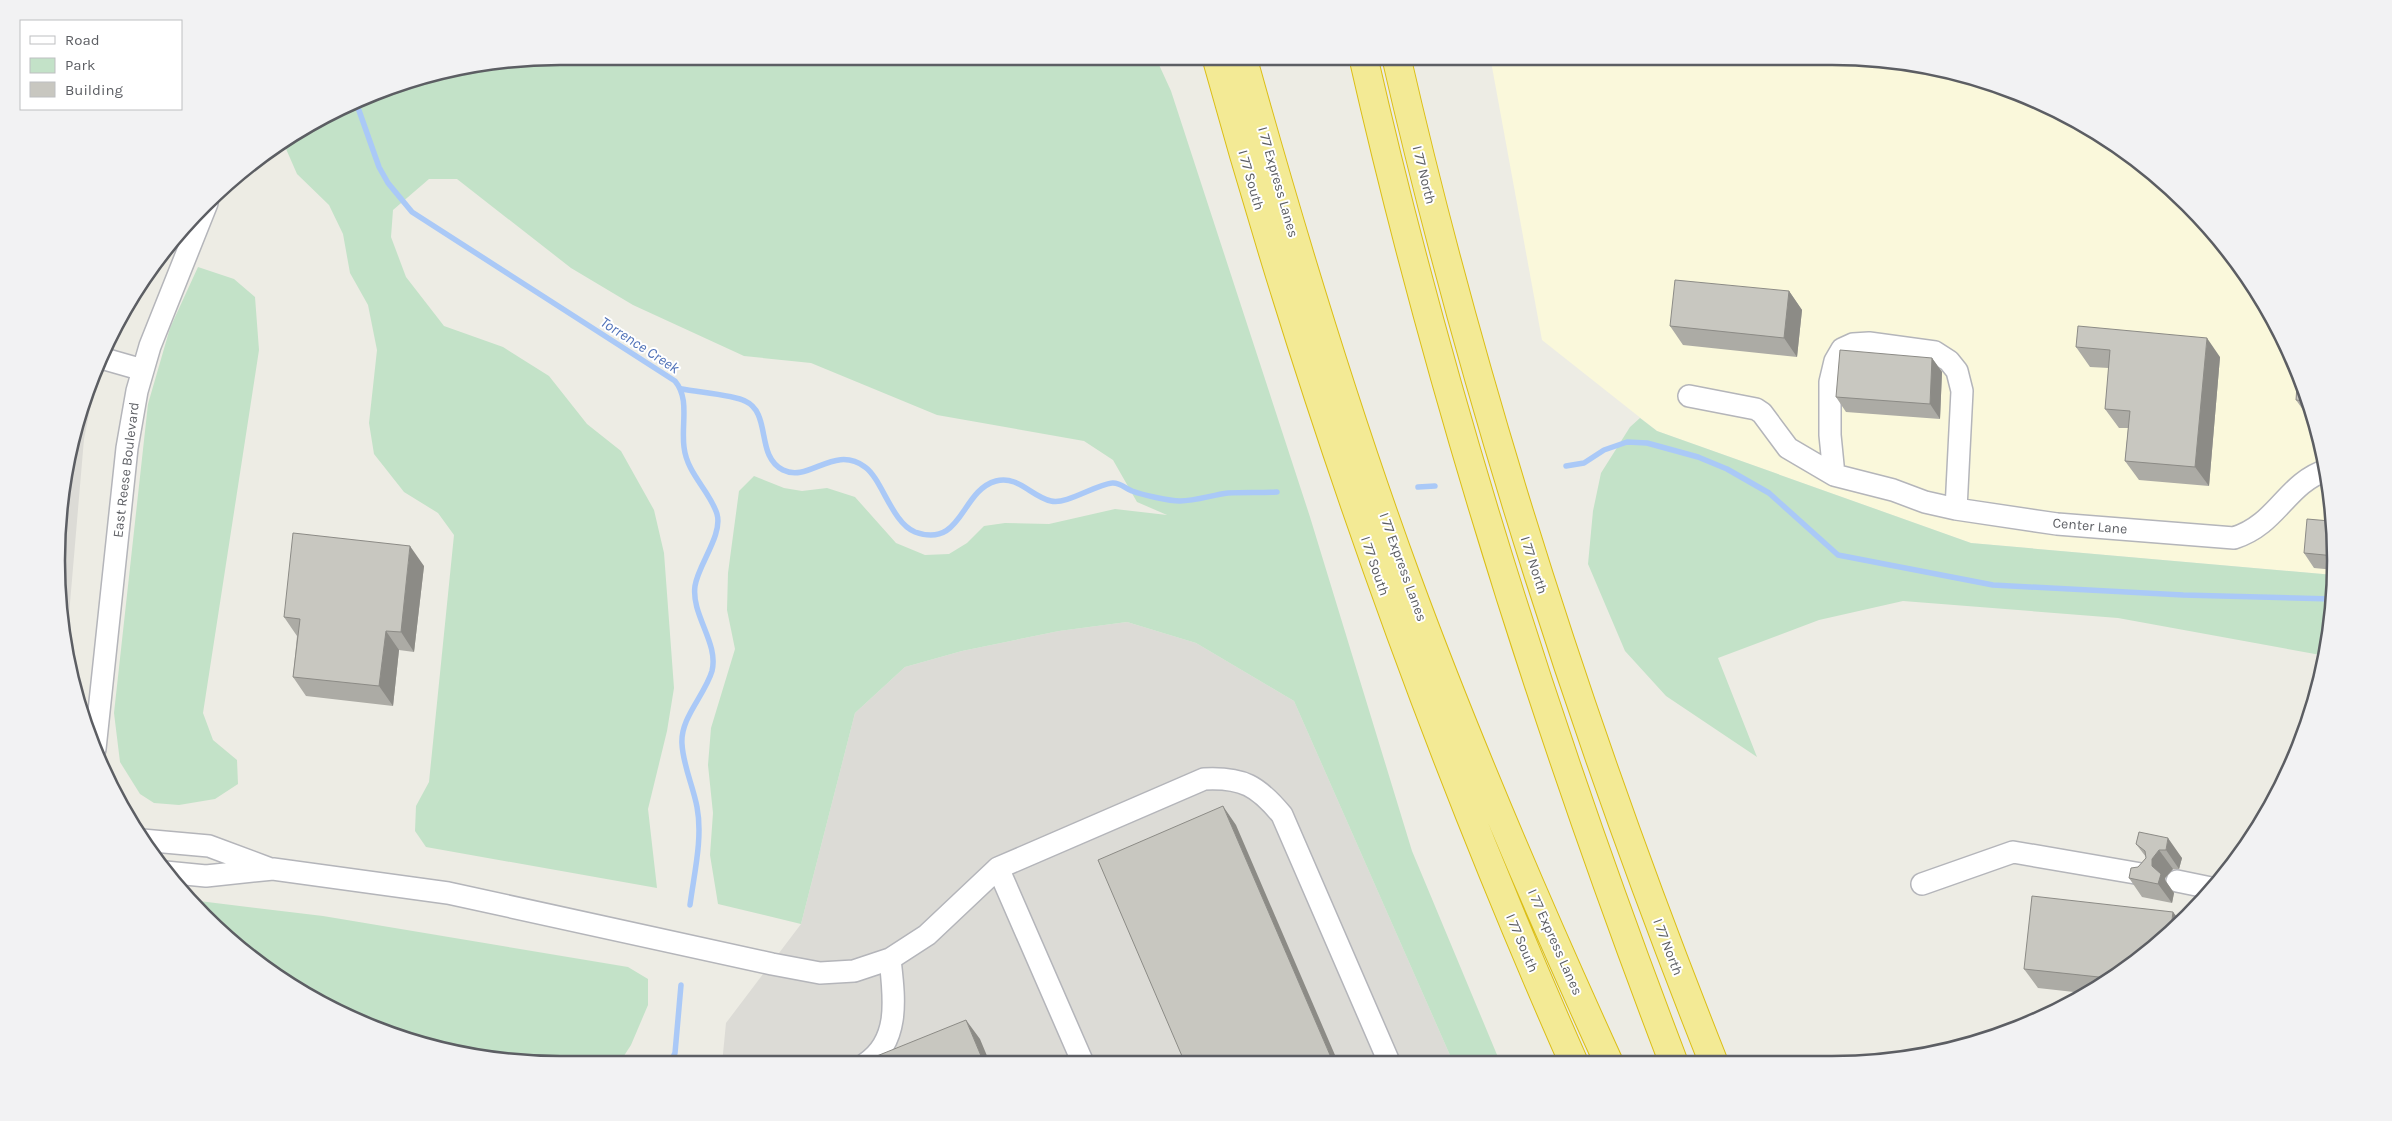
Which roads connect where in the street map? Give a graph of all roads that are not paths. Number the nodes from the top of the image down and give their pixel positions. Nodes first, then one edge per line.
1 (1219, 65) edge
2 (1245, 65) edge
3 (1365, 65) edge
4 (1398, 65) edge
5 (183, 240) edge
6 (108, 360) edge
7 (143, 370) junction
8 (1689, 396) dead end
9 (2319, 474) edge
10 (1834, 475) junction
11 (1956, 509) junction
12 (97, 734) edge
13 (152, 841) edge
14 (998, 868) junction
15 (273, 869) junction
16 (176, 873) edge
17 (2147, 875) edge
18 (2177, 881) dead end
19 (1922, 884) dead end
20 (2204, 887) edge
21 (890, 959) junction
22 (877, 1056) edge
23 (1080, 1056) edge
24 (1386, 1056) edge
25 (1570, 1056) edge
26 (1606, 1056) edge
27 (1671, 1056) edge
28 (1711, 1056) edge

1 - 25 highway, I 77 South
2 - 26 highway, I 77 Express Lanes
3 - 27 highway
4 - 28 highway, I 77 North
5 - 7 street, East Reese Boulevard
6 - 7 street
7 - 12 street, East Reese Boulevard
8 - 10 street, Center Lane
9 - 11 street, Center Lane
10 - 11 street, Center Lane
10 - 11 street
13 - 15 street
14 - 21 street
14 - 23 street
14 - 24 street
15 - 16 street
15 - 21 street
17 - 19 street
18 - 20 street
21 - 22 street

